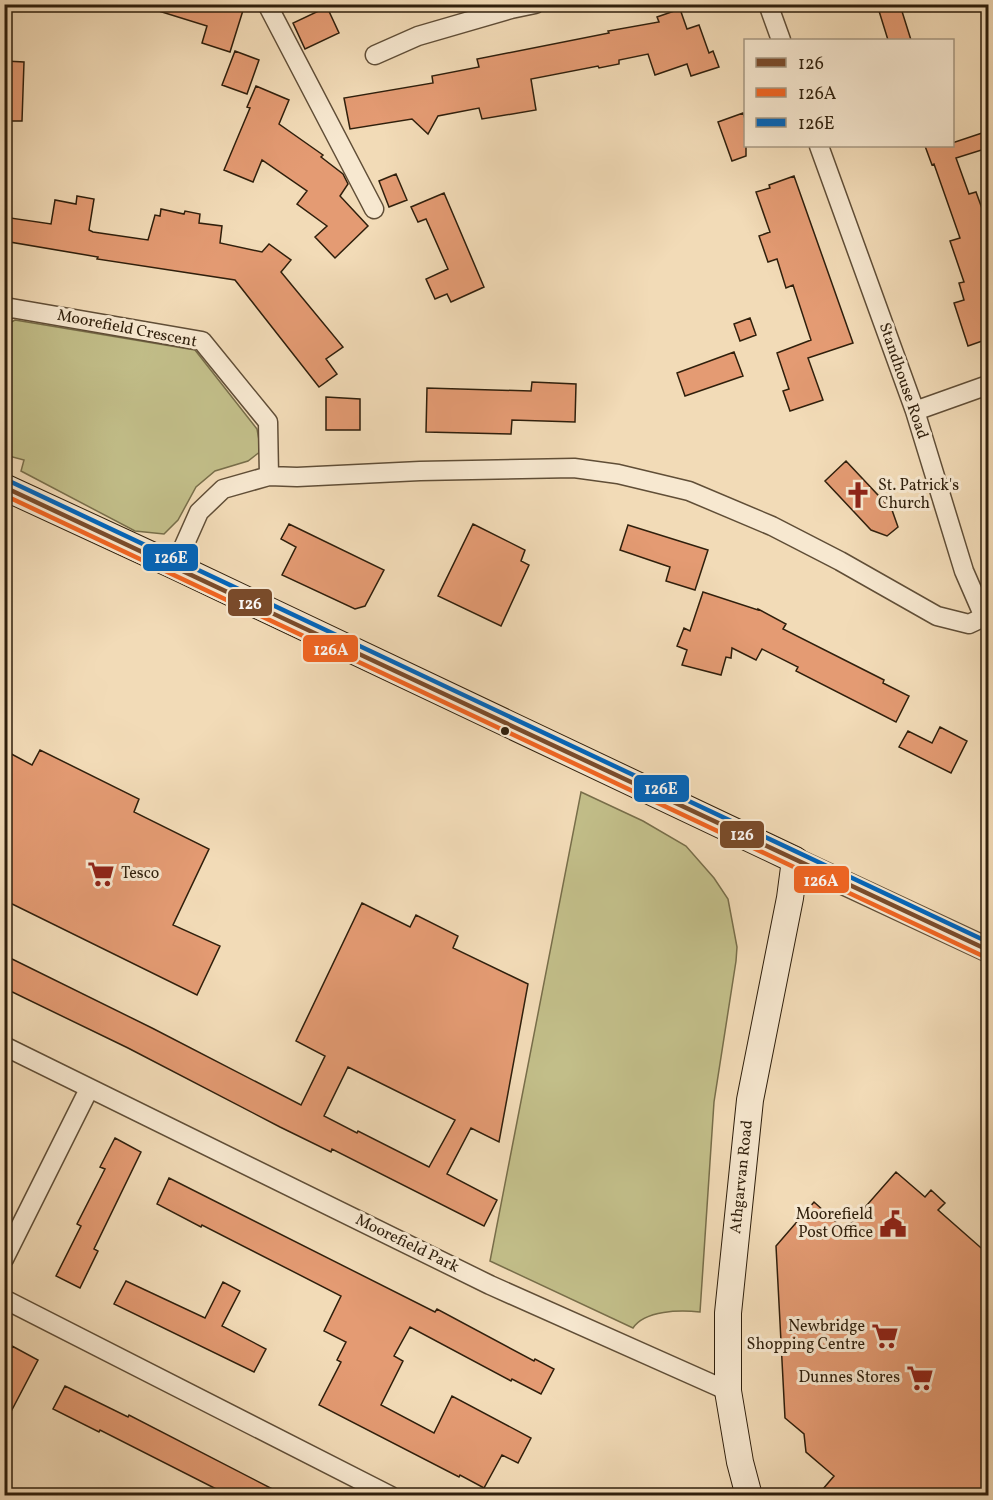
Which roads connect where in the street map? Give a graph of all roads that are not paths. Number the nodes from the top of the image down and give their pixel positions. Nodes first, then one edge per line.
1 (267, 4) edge
2 (535, 4) edge
3 (768, 4) edge
4 (781, 39) edge
5 (375, 55) dead end
6 (819, 147) edge
7 (374, 209) dead end
8 (4, 312) edge
9 (988, 385) edge
10 (915, 411) junction
11 (269, 476) junction
12 (4, 487) edge
13 (176, 566) junction
14 (986, 619) edge
15 (795, 860) junction
16 (988, 950) edge
17 (4, 1046) edge
18 (89, 1089) junction
19 (4, 1259) edge
20 (4, 1299) edge
21 (728, 1391) junction
22 (391, 1496) edge
23 (749, 1496) edge

1 - 7 street
2 - 5 street
3 - 4 street
6 - 10 street, Standhouse Road
8 - 11 street, Moorefield Crescent
9 - 10 street
10 - 14 street, Standhouse Road
11 - 13 street
11 - 14 street
12 - 13 main road
13 - 15 main road
15 - 16 street
15 - 21 main road, Athgarvan Road
17 - 18 street, Moorefield Park
18 - 19 street
18 - 21 street, Moorefield Park
20 - 22 street
21 - 23 main road, Athgarvan Road

